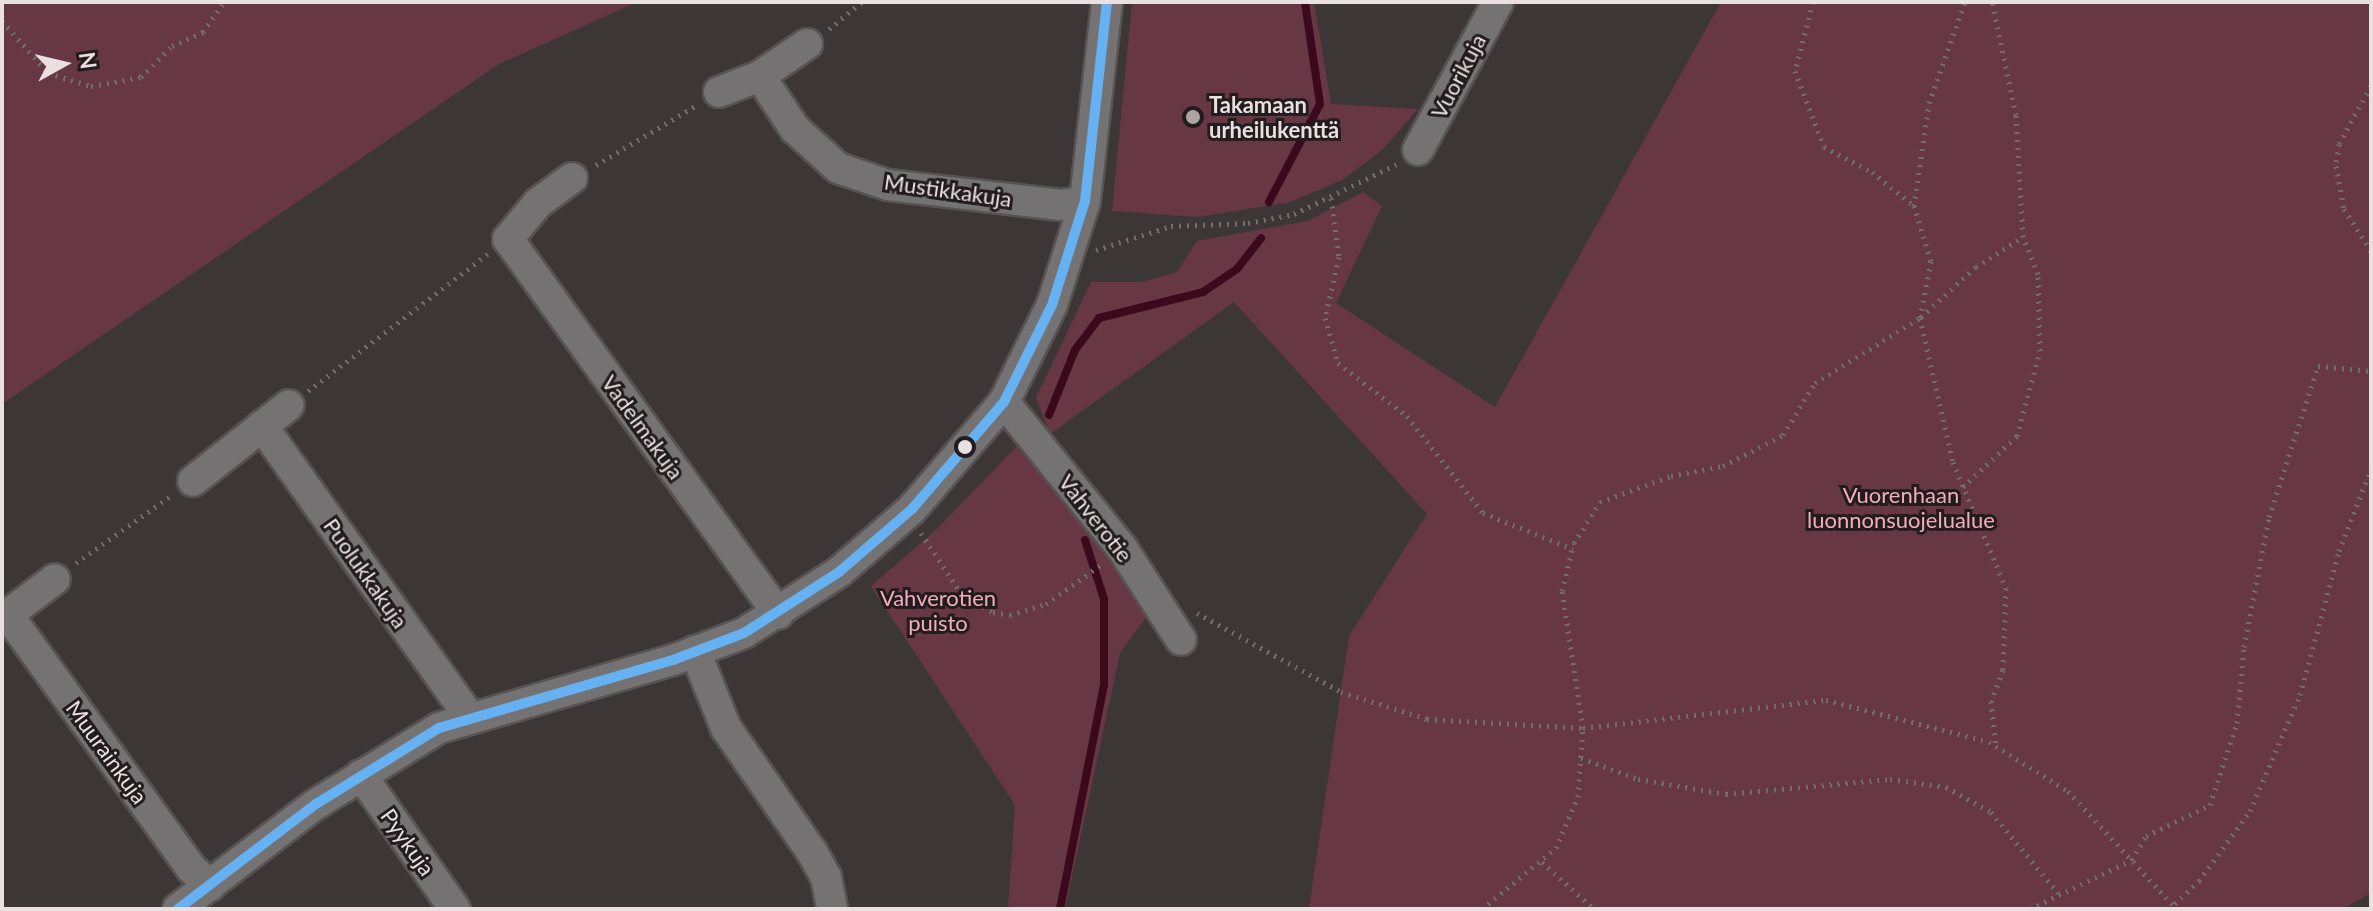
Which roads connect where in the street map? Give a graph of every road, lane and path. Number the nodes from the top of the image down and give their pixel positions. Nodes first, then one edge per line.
1 (224, 2) edge
2 (862, 2) edge
3 (1107, 2) edge
4 (1498, 2) edge
5 (1813, 2) edge
6 (1965, 2) edge
7 (1992, 2) edge
8 (2, 21) edge
9 (807, 44) joint
10 (760, 76) junction
11 (2371, 86) edge
12 (719, 92) joint
13 (1418, 150) joint
14 (572, 178) joint
15 (1331, 198) junction
16 (1085, 201) junction
17 (1914, 206) junction
18 (2023, 237) junction
19 (508, 239) junction
20 (1075, 244) junction
21 (2371, 251) edge
22 (1920, 318) junction
23 (2371, 371) edge
24 (1004, 402) junction
25 (289, 405) joint
26 (262, 426) junction
27 (2371, 469) edge
28 (193, 481) joint
29 (1963, 487) junction
30 (919, 530) dead end
31 (1122, 548) junction
32 (1573, 549) junction
33 (55, 579) joint
34 (1163, 612) junction
35 (778, 614) junction
36 (5, 617) edge
37 (1181, 640) dead end
38 (695, 651) junction
39 (470, 718) junction
40 (1583, 728) junction
41 (1996, 746) junction
42 (1581, 758) junction
43 (361, 775) junction
44 (2132, 860) junction
45 (1542, 862) junction
46 (210, 886) junction
47 (2058, 893) junction
48 (2171, 907) edge
49 (178, 909) edge
50 (455, 909) edge
51 (832, 909) edge
52 (1482, 909) edge
53 (1594, 909) edge
54 (2030, 909) edge

1 - 8 path
2 - 9 path
3 - 16 street
4 - 13 street, Vuorikuja
5 - 17 path
6 - 17 path
7 - 18 path
9 - 10 street
10 - 12 street
10 - 16 street, Mustikkakuja
11 - 21 path
12 - 14 path
13 - 15 path
14 - 19 street
15 - 20 path
15 - 32 path
16 - 20 street
17 - 22 path
18 - 22 path
18 - 29 path
19 - 25 path
19 - 35 street, Vadelmakuja
20 - 24 street
22 - 29 path
22 - 32 path
23 - 44 path
24 - 31 street, Vahverotie
24 - 35 street
25 - 26 street
26 - 28 street
26 - 39 street, Puolukkakuja
27 - 48 path
28 - 33 path
29 - 41 path
30 - 31 path
31 - 34 street, Vahverotie
32 - 40 path
33 - 36 street
34 - 37 street, Vahverotie
34 - 40 path
35 - 38 street
36 - 46 street, Muurainkuja
38 - 39 street
38 - 51 street
39 - 43 street
40 - 41 path
40 - 42 path
41 - 44 path
42 - 45 path
42 - 47 path
43 - 46 street
43 - 50 street, Pyykuja
44 - 47 path
44 - 48 path
45 - 52 path
45 - 53 path
46 - 49 street
47 - 54 path

